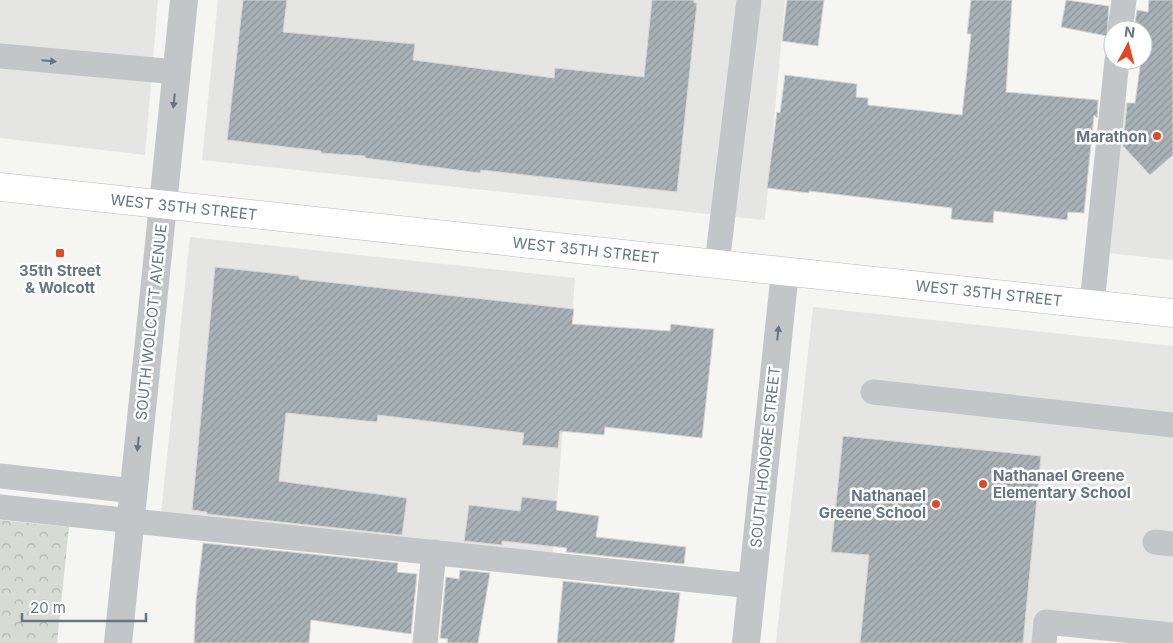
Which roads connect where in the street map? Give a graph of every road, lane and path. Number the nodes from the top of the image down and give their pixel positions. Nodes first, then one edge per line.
1 (184, 0) edge
2 (749, 0) edge
3 (1124, 0) edge
4 (1121, 20) edge
5 (0, 56) edge
6 (1116, 70) edge
7 (177, 72) junction
8 (0, 187) edge
9 (163, 204) junction
10 (717, 264) junction
11 (785, 272) junction
12 (1092, 304) junction
13 (1173, 313) edge
14 (873, 392) dead end
15 (1173, 425) edge
16 (0, 476) edge
17 (134, 491) junction
18 (0, 506) edge
19 (130, 520) junction
20 (434, 552) junction
21 (752, 586) junction
22 (1173, 635) edge
23 (118, 643) edge
24 (425, 643) edge
25 (746, 643) edge
26 (1044, 643) edge

1 - 7 street, SOUTH WOLCOTT AVENUE
2 - 10 lane
3 - 4 lane
5 -> 7 lane
6 - 12 lane
7 -> 9 street, SOUTH WOLCOTT AVENUE
8 - 9 main road, WEST 35TH STREET
9 - 10 main road, WEST 35TH STREET
9 -> 17 street, SOUTH WOLCOTT AVENUE
10 - 11 main road, WEST 35TH STREET
11 - 12 main road, WEST 35TH STREET
21 -> 11 street, SOUTH HONORE STREET
12 - 13 main road, WEST 35TH STREET
14 - 15 lane
16 - 17 lane
17 - 19 street, SOUTH WOLCOTT AVENUE
18 - 19 lane
19 - 20 lane
19 - 23 street, SOUTH WOLCOTT AVENUE
20 - 21 lane
20 - 24 lane
21 - 25 street, SOUTH HONORE STREET
22 - 26 lane

